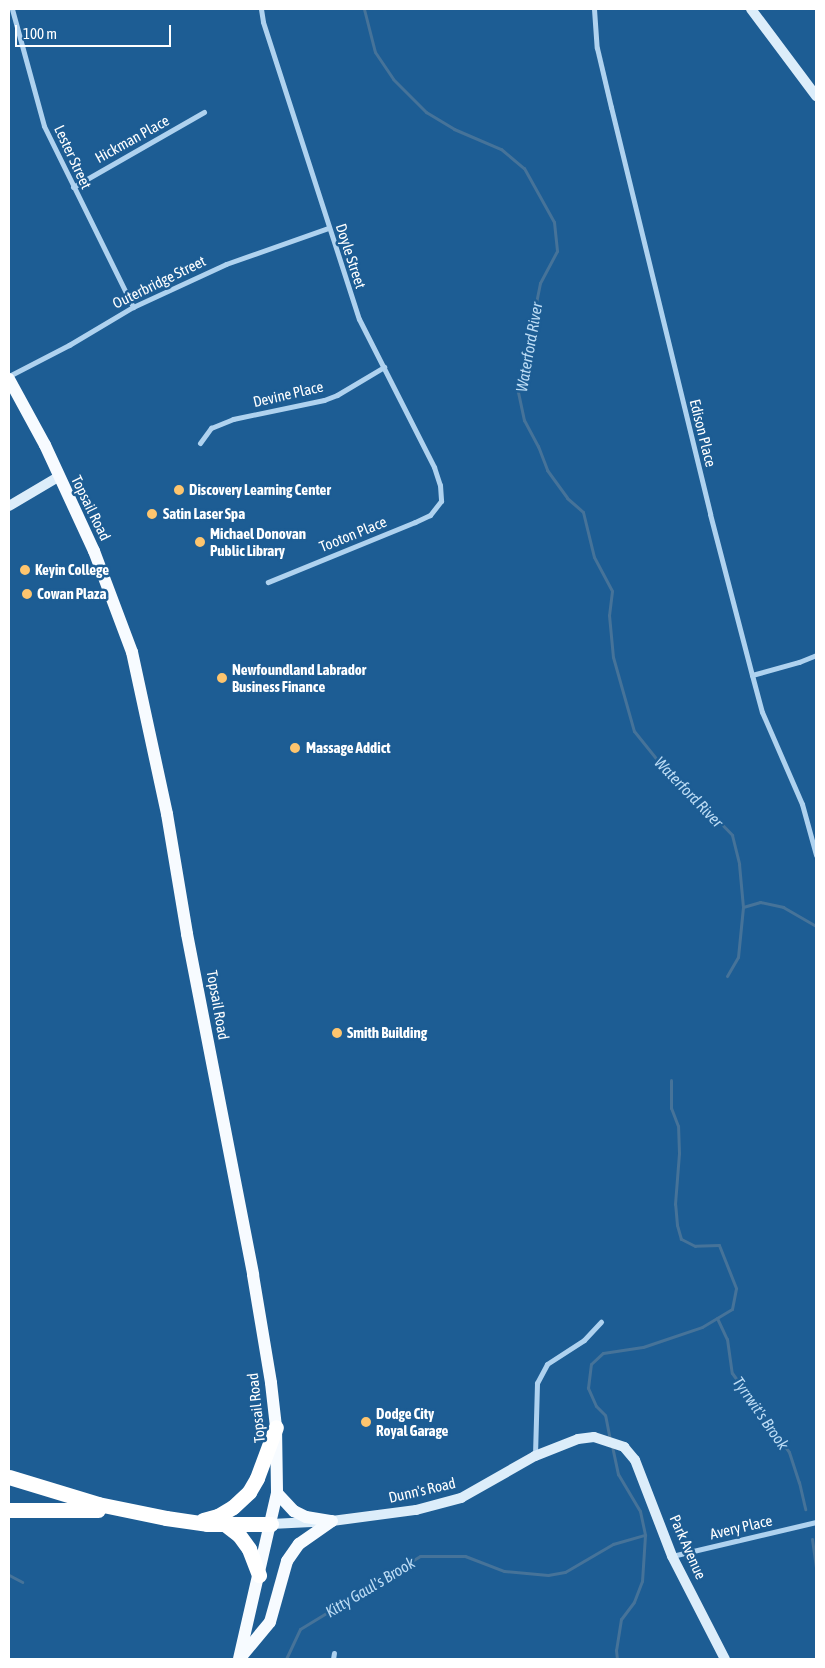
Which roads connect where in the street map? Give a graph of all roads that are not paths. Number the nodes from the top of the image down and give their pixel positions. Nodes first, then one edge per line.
1 (12, 9) edge
2 (261, 9) edge
3 (594, 9) edge
4 (751, 9) edge
5 (816, 96) edge
6 (204, 112) dead end
7 (72, 187) junction
8 (328, 228) junction
9 (133, 307) junction
10 (384, 367) junction
11 (9, 377) edge
12 (200, 443) dead end
13 (58, 477) junction
14 (441, 501) joint
15 (9, 506) edge
16 (268, 582) dead end
17 (816, 655) edge
18 (752, 675) junction
19 (816, 855) edge
20 (601, 1322) dead end
21 (276, 1427) junction
22 (624, 1447) joint
23 (535, 1456) junction
24 (9, 1478) edge
25 (277, 1493) junction
26 (9, 1510) edge
27 (125, 1510) junction
28 (332, 1521) junction
29 (816, 1522) edge
30 (194, 1523) junction
31 (271, 1524) junction
32 (226, 1525) junction
33 (672, 1556) junction
34 (259, 1575) junction
35 (334, 1653) dead end
36 (239, 1659) edge
37 (333, 1659) edge
38 (725, 1659) edge

1 - 7 street, Lester Street
2 - 8 street, Doyle Street
3 - 18 street, Edison Place
4 - 5 main road
6 - 7 street, Hickman Place
7 - 9 street, Lester Street
8 - 9 street, Outerbridge Street
8 - 10 street, Doyle Street
9 - 11 street, Outerbridge Street
10 - 12 street, Devine Place
10 - 14 street, Doyle Street
11 - 13 main road, Topsail Road
13 - 15 main road
13 - 21 main road, Topsail Road
14 - 16 street, Tooton Place
17 - 18 street
18 - 19 street, Edison Place
20 - 23 street
21 - 25 main road, Topsail Road
21 - 30 highway
22 - 23 main road, Dunn's Road
22 - 33 main road, Park Avenue
23 - 28 main road, Dunn's Road
24 - 27 highway
25 - 28 main road
25 - 31 main road, Topsail Road
26 - 27 highway
27 - 30 highway
28 - 31 main road, Dunn's Road
28 - 36 main road
29 - 33 street, Avery Place
30 - 32 highway
31 - 32 highway
31 - 34 main road, Topsail Road
32 - 34 highway
33 - 38 main road, Park Avenue
34 - 36 main road, Topsail Road
35 - 37 street

